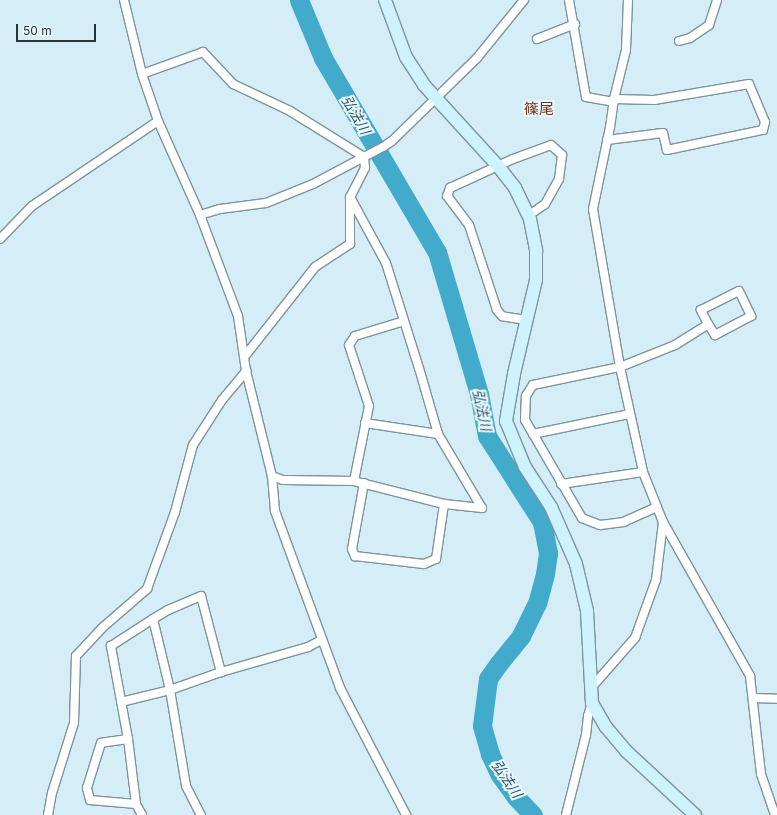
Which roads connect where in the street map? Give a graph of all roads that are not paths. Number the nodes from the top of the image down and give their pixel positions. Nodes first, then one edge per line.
1 (124, 0) edge
2 (385, 0) edge
3 (524, 0) edge
4 (569, 0) edge
5 (628, 0) edge
6 (717, 0) edge
7 (575, 24) junction
8 (537, 39) dead end
9 (679, 41) dead end
10 (142, 74) junction
11 (435, 99) junction
12 (614, 100) junction
13 (158, 121) junction
14 (608, 140) junction
15 (367, 156) junction
16 (498, 166) junction
17 (350, 198) junction
18 (200, 215) junction
19 (528, 216) junction
20 (0, 239) edge
21 (526, 320) junction
22 (404, 321) junction
23 (708, 324) junction
24 (245, 356) junction
25 (620, 367) junction
26 (246, 371) junction
27 (630, 414) junction
28 (365, 423) junction
29 (438, 434) junction
30 (532, 434) junction
31 (643, 472) junction
32 (272, 476) junction
33 (354, 481) junction
34 (364, 483) junction
35 (561, 484) junction
36 (444, 504) junction
37 (657, 507) junction
38 (663, 522) junction
39 (153, 619) junction
40 (321, 640) junction
41 (221, 672) junction
42 (591, 688) junction
43 (170, 690) junction
44 (753, 698) junction
45 (777, 699) edge
46 (121, 702) junction
47 (592, 703) junction
48 (128, 739) junction
49 (136, 804) junction
50 (775, 811) edge
51 (48, 815) edge
52 (142, 815) edge
53 (201, 815) edge
54 (406, 815) edge
55 (566, 815) edge
56 (695, 815) edge

1 - 10 street
2 - 11 street
3 - 11 street
4 - 7 street
5 - 12 street
6 - 9 street
7 - 8 street
7 - 12 street
10 - 13 street
10 - 15 street
11 - 15 street
11 - 16 street
12 - 14 street
12 - 14 street
13 - 18 street
13 - 20 street
14 - 25 street
15 - 17 street
15 - 18 street
16 - 19 street
16 - 19 street
16 - 21 street
17 - 22 street
17 - 24 street
18 - 24 street
19 - 21 street
21 - 42 street
22 - 28 street
22 - 29 street
23 - 23 street
23 - 25 street
24 - 26 street
25 - 27 street
25 - 30 street
26 - 32 street
26 - 51 street
27 - 30 street
27 - 31 street
28 - 29 street
28 - 33 street
29 - 36 street
30 - 35 street
31 - 35 street
31 - 37 street
32 - 33 street
32 - 40 street
33 - 34 street
34 - 36 street
34 - 36 street
35 - 37 street
37 - 38 street
38 - 42 street
38 - 44 street
39 - 41 street
39 - 43 street
39 - 46 street
40 - 41 street
40 - 54 street
41 - 43 street
42 - 47 street
43 - 46 street
43 - 53 street
44 - 45 street
44 - 50 street
46 - 48 street
47 - 55 street
47 - 56 street
48 - 49 street
48 - 49 street
49 - 52 street

